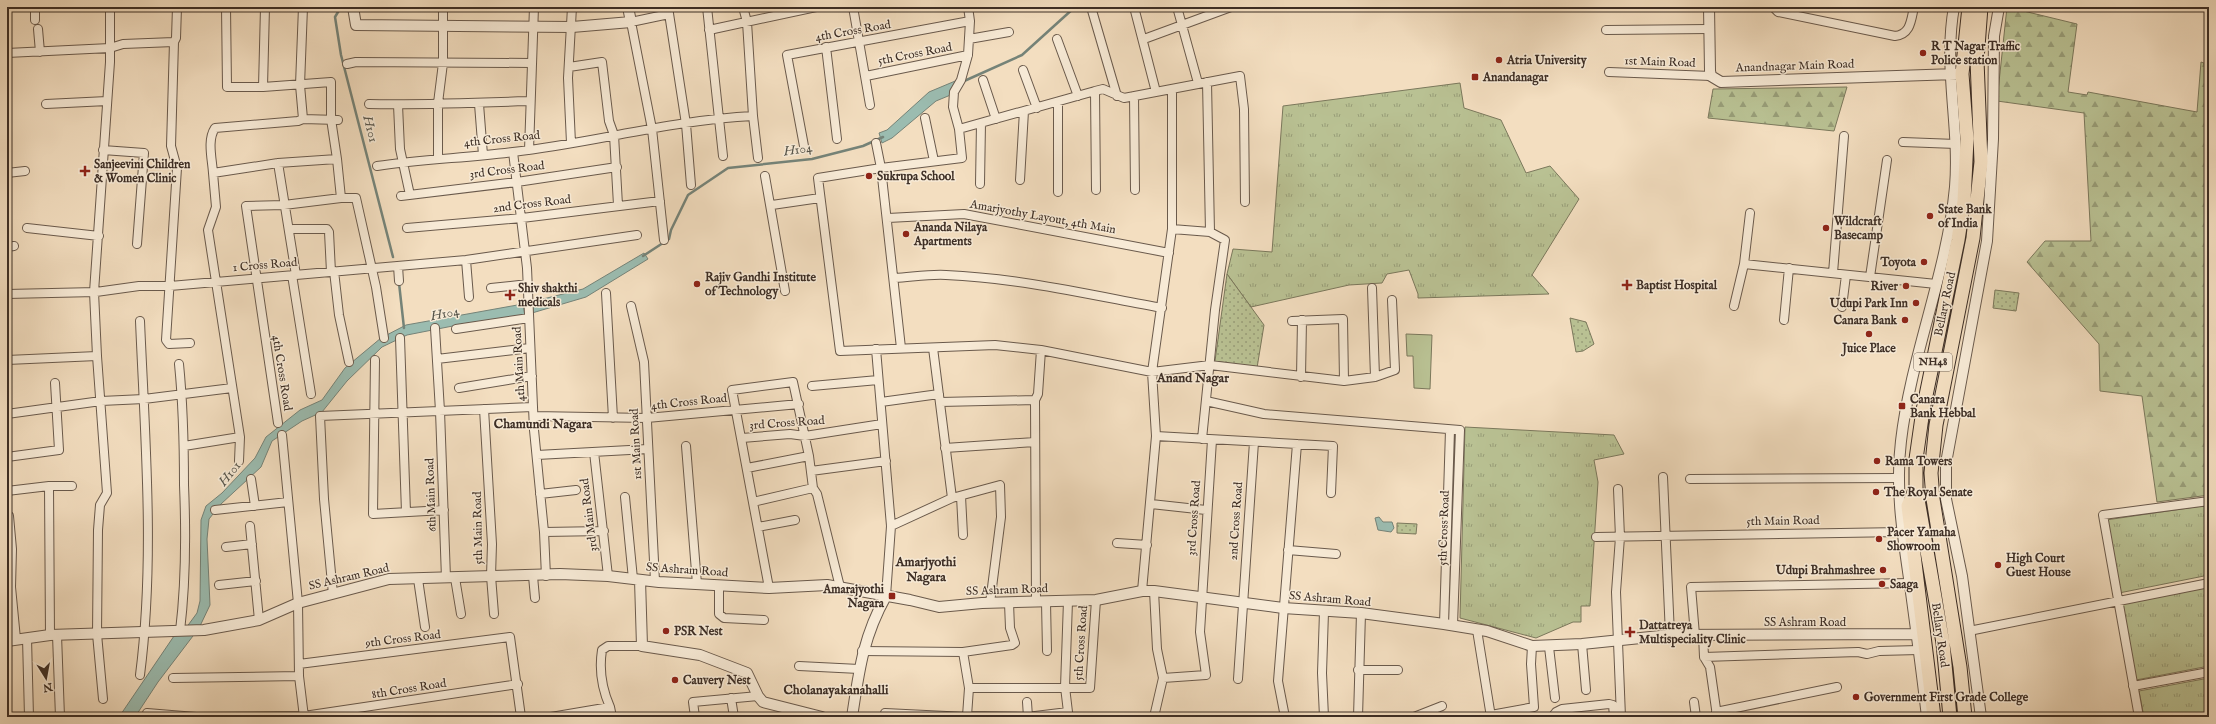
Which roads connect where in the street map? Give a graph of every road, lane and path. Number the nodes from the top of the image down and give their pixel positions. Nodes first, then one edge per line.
1 (35, 7) edge
2 (110, 7) edge
3 (177, 7) edge
4 (226, 7) edge
5 (265, 7) edge
6 (303, 7) edge
7 (353, 7) edge
8 (443, 7) edge
9 (534, 7) edge
10 (572, 7) edge
11 (628, 7) edge
12 (707, 7) edge
13 (743, 7) edge
14 (816, 7) edge
15 (853, 7) edge
16 (968, 7) edge
17 (1091, 7) edge
18 (1134, 7) edge
19 (1177, 7) edge
20 (1231, 7) edge
21 (1708, 7) edge
22 (1773, 7) edge
23 (1914, 7) edge
24 (1954, 7) edge
25 (1969, 7) edge
26 (1981, 7) edge
27 (1999, 7) edge
28 (669, 11) edge
29 (35, 20) dead end
30 (970, 21) junction
31 (631, 22) junction
32 (747, 22) junction
33 (444, 25) junction
34 (1182, 25) junction
35 (534, 26) junction
36 (572, 27) junction
37 (38, 29) dead end
38 (1709, 29) junction
39 (709, 30) junction
40 (1606, 30) dead end
41 (1009, 32) dead end
42 (1057, 39) dead end
43 (1144, 39) junction
44 (969, 40) junction
45 (860, 41) junction
46 (174, 42) junction
47 (110, 48) junction
48 (826, 48) junction
49 (40, 52) junction
50 (7, 53) edge
51 (968, 56) junction
52 (443, 63) junction
53 (531, 63) junction
54 (347, 64) dead end
55 (569, 67) junction
56 (1023, 70) dead end
57 (1609, 72) dead end
58 (1956, 74) junction
59 (866, 76) junction
60 (1711, 76) junction
61 (983, 80) dead end
62 (1203, 82) junction
63 (300, 85) junction
64 (263, 86) junction
65 (1172, 89) junction
66 (1095, 91) junction
67 (1156, 92) junction
68 (1078, 96) junction
69 (1117, 96) junction
70 (1134, 96) junction
71 (107, 101) junction
72 (530, 101) junction
73 (1058, 102) junction
74 (438, 103) junction
75 (46, 104) dead end
76 (369, 104) dead end
77 (479, 104) junction
78 (398, 105) junction
79 (870, 105) dead end
80 (1037, 108) junction
81 (1024, 111) junction
82 (753, 116) junction
83 (718, 118) junction
84 (925, 118) dead end
85 (303, 119) junction
86 (335, 119) junction
87 (996, 119) junction
88 (981, 123) junction
89 (686, 124) junction
90 (652, 129) junction
91 (959, 129) junction
92 (614, 135) junction
93 (1844, 136) dead end
94 (837, 139) dead end
95 (1903, 142) dead end
96 (571, 143) junction
97 (876, 143) dead end
98 (1956, 144) junction
99 (804, 146) dead end
100 (103, 150) junction
101 (529, 150) junction
102 (513, 152) junction
103 (483, 155) junction
104 (723, 156) dead end
105 (438, 158) junction
106 (758, 158) dead end
107 (337, 159) junction
108 (1887, 160) dead end
109 (934, 161) junction
110 (402, 162) junction
111 (278, 163) junction
112 (377, 166) dead end
113 (616, 167) junction
114 (882, 168) junction
115 (25, 171) dead end
116 (7, 173) edge
117 (213, 173) junction
118 (765, 176) dead end
119 (1020, 180) dead end
120 (517, 182) junction
121 (980, 184) dead end
122 (691, 185) dead end
123 (1096, 190) dead end
124 (1135, 190) dead end
125 (1058, 192) dead end
126 (410, 194) junction
127 (401, 196) dead end
128 (341, 198) junction
129 (820, 198) junction
130 (660, 201) junction
131 (1244, 202) dead end
132 (284, 205) junction
133 (618, 205) junction
134 (772, 205) junction
135 (1750, 214) dead end
136 (522, 218) junction
137 (888, 218) junction
138 (27, 228) dead end
139 (407, 228) dead end
140 (294, 229) dead end
141 (1172, 229) junction
142 (1210, 232) junction
143 (637, 235) dead end
144 (99, 236) junction
145 (664, 240) dead end
146 (137, 244) dead end
147 (524, 250) junction
148 (1169, 253) junction
149 (466, 260) junction
150 (1744, 264) junction
151 (398, 266) junction
152 (372, 268) junction
153 (1789, 268) junction
154 (332, 272) junction
155 (1833, 273) junction
156 (294, 275) junction
157 (1846, 275) junction
158 (1870, 277) junction
159 (256, 278) junction
160 (895, 278) junction
161 (215, 281) junction
162 (399, 281) dead end
163 (528, 284) junction
164 (1936, 284) junction
165 (170, 286) junction
166 (491, 288) dead end
167 (1372, 288) dead end
168 (785, 291) dead end
169 (94, 292) junction
170 (606, 293) dead end
171 (7, 294) edge
172 (469, 297) dead end
173 (1392, 300) dead end
174 (631, 306) dead end
175 (1734, 306) dead end
176 (1842, 307) dead end
177 (1162, 308) junction
178 (529, 318) junction
179 (1292, 320) dead end
180 (1302, 320) junction
181 (1784, 320) dead end
182 (140, 321) dead end
183 (435, 328) dead end
184 (456, 329) dead end
185 (384, 338) dead end
186 (400, 338) dead end
187 (190, 343) dead end
188 (530, 348) junction
189 (901, 348) junction
190 (933, 348) junction
191 (876, 349) junction
192 (1041, 350) junction
193 (96, 356) junction
194 (437, 359) junction
195 (7, 360) edge
196 (375, 360) dead end
197 (349, 362) dead end
198 (179, 364) dead end
199 (1210, 365) junction
200 (1152, 372) junction
201 (532, 376) junction
202 (1301, 377) junction
203 (1375, 377) junction
204 (878, 380) junction
205 (1344, 381) junction
206 (55, 383) dead end
207 (812, 386) dead end
208 (232, 388) junction
209 (459, 388) dead end
210 (311, 394) dead end
211 (182, 395) junction
212 (940, 398) junction
213 (144, 399) junction
214 (1035, 400) junction
215 (101, 401) junction
216 (1206, 401) junction
217 (881, 402) junction
218 (799, 404) junction
219 (56, 407) junction
220 (484, 409) junction
221 (736, 410) junction
222 (440, 411) junction
223 (404, 412) junction
224 (533, 412) junction
225 (7, 414) edge
226 (373, 414) junction
227 (613, 418) junction
228 (646, 418) junction
229 (278, 423) dead end
230 (882, 424) junction
231 (1450, 430) junction
232 (282, 435) dead end
233 (805, 436) junction
234 (1156, 436) junction
235 (240, 437) junction
236 (742, 438) junction
237 (1202, 439) junction
238 (1212, 440) junction
239 (1035, 442) junction
240 (1254, 442) junction
241 (1297, 444) junction
242 (184, 446) junction
243 (686, 446) dead end
244 (945, 448) junction
245 (648, 449) junction
246 (594, 452) junction
247 (537, 455) junction
248 (810, 456) junction
249 (7, 457) edge
250 (239, 461) dead end
251 (886, 462) junction
252 (747, 468) junction
253 (811, 471) junction
254 (1663, 477) dead end
255 (1900, 478) junction
256 (251, 479) dead end
257 (1690, 479) dead end
258 (49, 486) junction
259 (72, 486) dead end
260 (813, 488) junction
261 (1916, 488) junction
262 (1618, 489) dead end
263 (576, 490) dead end
264 (7, 491) edge
265 (1330, 493) dead end
266 (540, 494) junction
267 (961, 496) junction
268 (626, 497) dead end
269 (952, 498) junction
270 (2209, 501) edge
271 (288, 502) junction
272 (753, 502) junction
273 (1151, 504) junction
274 (255, 506) junction
275 (215, 510) dead end
276 (444, 510) junction
277 (1206, 510) junction
278 (406, 512) junction
279 (7, 516) edge
280 (795, 520) dead end
281 (1447, 522) junction
282 (1456, 522) junction
283 (250, 526) dead end
284 (891, 526) junction
285 (758, 527) junction
286 (604, 531) junction
287 (544, 532) junction
288 (1902, 532) junction
289 (963, 535) dead end
290 (1665, 535) junction
291 (1596, 537) dead end
292 (1620, 537) junction
293 (1117, 543) dead end
294 (252, 544) junction
295 (1147, 544) junction
296 (226, 547) dead end
297 (1288, 550) junction
298 (1336, 554) dead end
299 (491, 576) junction
300 (533, 576) junction
301 (546, 576) junction
302 (608, 576) junction
303 (450, 578) junction
304 (418, 579) junction
305 (637, 580) junction
306 (256, 581) junction
307 (654, 581) junction
308 (1910, 583) junction
309 (2209, 583) edge
310 (697, 584) junction
311 (219, 585) dead end
312 (719, 585) junction
313 (769, 588) junction
314 (840, 588) junction
315 (1142, 591) junction
316 (1154, 591) junction
317 (333, 594) junction
318 (886, 596) junction
319 (1202, 597) junction
320 (535, 598) dead end
321 (1096, 600) junction
322 (1068, 601) junction
323 (2118, 601) junction
324 (1041, 602) junction
325 (1242, 602) junction
326 (298, 603) junction
327 (990, 603) junction
328 (1009, 603) junction
329 (1283, 608) junction
330 (1324, 612) junction
331 (1361, 613) junction
332 (461, 614) dead end
333 (494, 614) dead end
334 (259, 620) junction
335 (764, 620) dead end
336 (1448, 625) junction
337 (425, 627) dead end
338 (180, 630) junction
339 (1478, 630) junction
340 (1969, 631) junction
341 (145, 632) junction
342 (97, 634) junction
343 (1916, 634) junction
344 (54, 635) junction
345 (1670, 635) junction
346 (1699, 635) junction
347 (17, 639) edge
348 (1617, 641) junction
349 (1582, 644) junction
350 (642, 646) junction
351 (1532, 646) junction
352 (1549, 647) junction
353 (1919, 650) junction
354 (862, 651) junction
355 (1047, 651) dead end
356 (963, 652) junction
357 (1704, 657) junction
358 (299, 664) junction
359 (799, 666) dead end
360 (859, 669) junction
361 (1358, 670) junction
362 (1398, 670) dead end
363 (2209, 672) edge
364 (140, 675) dead end
365 (299, 676) junction
366 (173, 678) dead end
367 (1163, 678) junction
368 (1238, 679) dead end
369 (518, 684) junction
370 (2133, 686) junction
371 (1065, 687) junction
372 (1837, 687) dead end
373 (969, 688) junction
374 (1586, 690) dead end
375 (758, 696) junction
376 (731, 698) junction
377 (1555, 698) dead end
378 (103, 699) dead end
379 (1026, 702) dead end
380 (1694, 702) dead end
381 (1442, 706) dead end
382 (610, 707) junction
383 (147, 713) dead end
384 (885, 713) dead end
385 (1717, 715) edge
386 (967, 716) edge
387 (1491, 716) edge
388 (29, 717) edge
389 (60, 717) edge
390 (304, 717) edge
391 (521, 717) edge
392 (551, 717) edge
393 (612, 717) edge
394 (695, 717) edge
395 (734, 717) edge
396 (822, 717) edge
397 (852, 717) edge
398 (1028, 717) edge
399 (1154, 717) edge
400 (1285, 717) edge
401 (1324, 717) edge
402 (1358, 717) edge
403 (1414, 717) edge
404 (1552, 717) edge
405 (1614, 717) edge
406 (1622, 717) edge
407 (1696, 717) edge
408 (1927, 717) edge
409 (1934, 717) edge
410 (1950, 717) edge
411 (1965, 717) edge
412 (1981, 717) edge
413 (2139, 717) edge

1 - 29 street
2 - 47 street
3 - 46 street
4 - 64 street
5 - 64 street
6 - 63 street
7 - 33 street
8 - 33 street
9 - 35 street
10 - 36 street
11 - 31 street
12 - 39 street
13 - 32 street
14 - 32 street
15 - 45 street
16 - 30 street, 5th Cross Road
17 - 69 street
18 - 43 street
19 - 34 street
20 - 34 street
21 - 38 street
22 - 23 street
24 - 58 street
25 - 58 highway, Bellary Road / NH48
26 - 411 highway, Bellary Road / NH48
27 - 340 street
28 - 31 street
28 - 89 street
30 - 44 street, 5th Cross Road
30 - 45 street, 4th Cross Road
31 - 36 street
31 - 90 street
32 - 39 street
32 - 82 street
33 - 35 street
33 - 52 street
34 - 43 street
34 - 62 street
35 - 36 street
35 - 53 street
36 - 55 street
37 - 49 street
38 - 40 street
38 - 60 street
39 - 83 street
41 - 44 street
42 - 68 street
43 - 67 street
44 - 51 street, 5th Cross Road
45 - 48 street, 4th Cross Road
45 - 59 street
46 - 47 street
46 - 165 street
47 - 49 street
47 - 71 street
48 - 94 street
48 - 99 street, 4th Cross Road
49 - 50 street
51 - 59 street, 5th Cross Road
51 - 91 street
52 - 53 street
52 - 54 street
52 - 74 street
53 - 72 street
55 - 92 street
55 - 96 street
56 - 80 street
57 - 60 street, 1st Main Road
58 - 60 street, Anandnagar Main Road
58 - 98 street
58 - 261 highway, Bellary Road / NH48
59 - 79 street
61 - 87 street
62 - 65 street
62 - 131 street
62 - 142 street
63 - 64 street
63 - 85 street
63 - 86 street
65 - 67 street
65 - 141 street
66 - 68 street
66 - 69 street
66 - 123 street
67 - 70 street
68 - 73 street
69 - 70 street
70 - 124 street
71 - 75 street
71 - 100 street
72 - 77 street
72 - 101 street
73 - 80 street
73 - 125 street
74 - 77 street
74 - 78 street
74 - 105 street
76 - 78 street
77 - 103 street
78 - 110 street
80 - 81 street
81 - 87 street
81 - 119 street
82 - 83 street, 4th Cross Road
82 - 106 street
83 - 89 street, 4th Cross Road
83 - 104 street
84 - 109 street
85 - 86 street
85 - 117 street
86 - 107 street
87 - 88 street
88 - 91 street
88 - 121 street
89 - 90 street, 4th Cross Road
89 - 122 street
90 - 92 street, 4th Cross Road
90 - 130 street
91 - 109 street
92 - 96 street, 4th Cross Road
92 - 113 street
93 - 155 street
95 - 98 street
96 - 101 street, 4th Cross Road
97 - 114 street
98 - 164 street
100 - 144 street
100 - 146 street
101 - 102 street, 4th Cross Road
102 - 103 street, 4th Cross Road
102 - 120 street, 4th Main Road
103 - 105 street, 4th Cross Road
105 - 110 street, 4th Cross Road
107 - 111 street
107 - 128 street
108 - 158 street
109 - 114 street
110 - 112 street, 4th Cross Road
110 - 126 street
111 - 117 street
111 - 132 street
113 - 120 street, 3rd Cross Road
113 - 133 street
114 - 129 street
114 - 137 street
115 - 116 street
117 - 161 street
118 - 134 street
120 - 126 street, 3rd Cross Road
120 - 136 street, 4th Main Road
126 - 127 street, 3rd Cross Road
128 - 132 street
128 - 152 street
129 - 134 street
129 - 191 street
130 - 133 street, 2nd Cross Road
130 - 145 street
132 - 156 street
132 - 159 street, 4th Cross Road
133 - 136 street, 2nd Cross Road
134 - 168 street
135 - 150 street
136 - 139 street, 2nd Cross Road
136 - 147 street, 4th Main Road
137 - 148 street, Amarjyothy Layout, 4th Main
137 - 160 street
138 - 144 street
140 - 154 street
141 - 142 street
141 - 148 street
142 - 199 street
143 - 147 street, 1 Cross Road
144 - 169 street
147 - 149 street, 1 Cross Road
147 - 163 street, 4th Main Road
148 - 177 street
149 - 151 street, 1 Cross Road
149 - 172 street
150 - 153 street
150 - 175 street
151 - 152 street, 1 Cross Road
151 - 162 street
152 - 154 street, 1 Cross Road
152 - 185 street
153 - 155 street
153 - 181 street
154 - 156 street, 1 Cross Road
154 - 197 street
155 - 157 street
156 - 159 street, 1 Cross Road
156 - 210 street
157 - 158 street
157 - 176 street
158 - 164 street
159 - 161 street, 1 Cross Road
159 - 229 street, 4th Cross Road
160 - 177 street
160 - 189 street
161 - 165 street, 1 Cross Road
161 - 208 street
163 - 166 street
163 - 178 street, 4th Main Road
164 - 255 street
165 - 169 street, 1 Cross Road
165 - 187 street
167 - 203 street
169 - 171 street, 1 Cross Road
169 - 193 street
170 - 227 street
173 - 203 street
174 - 228 street, 1st Main Road
177 - 200 street
178 - 184 street
178 - 188 street, 4th Main Road
179 - 180 street
180 - 202 street
180 - 205 street
182 - 213 street
183 - 194 street, 6th Main Road
186 - 223 street
188 - 194 street
188 - 201 street, 4th Main Road
189 - 190 street
189 - 191 street
190 - 192 street
190 - 212 street
191 - 204 street
192 - 200 street
192 - 214 street
193 - 195 street
193 - 215 street
194 - 222 street, 6th Main Road
196 - 226 street
198 - 211 street
199 - 200 street
199 - 202 street
199 - 216 street
200 - 234 street
201 - 209 street
201 - 224 street, 4th Main Road
202 - 205 street
203 - 205 street
204 - 207 street
204 - 217 street
206 - 219 street
208 - 211 street
208 - 235 street
211 - 213 street
211 - 242 street
212 - 214 street
212 - 217 street
212 - 244 street
213 - 215 street
213 - 341 street
214 - 239 street
215 - 219 street
215 - 342 street
216 - 231 street
216 - 237 street
217 - 230 street
218 - 221 street, 4th Cross Road
218 - 221 street
218 - 233 street
219 - 225 street
219 - 249 street
220 - 222 street, 4th Cross Road
220 - 224 street, 4th Cross Road
220 - 299 street, 5th Main Road
221 - 228 street, 4th Cross Road
221 - 236 street
222 - 223 street, 4th Cross Road
222 - 276 street, 6th Main Road
223 - 226 street, 4th Cross Road
223 - 278 street
224 - 227 street, 4th Cross Road
224 - 247 street, 4th Main Road
226 - 278 street
226 - 317 street, 4th Cross Road
227 - 228 street, 4th Cross Road
228 - 245 street, 1st Main Road
230 - 233 street, 3rd Cross Road
230 - 251 street
231 - 281 street, 5th Cross Road
231 - 282 street, 5th Cross Road
232 - 271 street
233 - 236 street, 3rd Cross Road
233 - 248 street
234 - 237 street
234 - 273 street
235 - 242 street
235 - 250 street
236 - 252 street
237 - 238 street
238 - 240 street
238 - 277 street, 3rd Cross Road
239 - 244 street
239 - 324 street
240 - 241 street
240 - 325 street, 2nd Cross Road
241 - 265 street
241 - 297 street
242 - 338 street
243 - 310 street
244 - 269 street
245 - 246 street
245 - 307 street, 1st Main Road
246 - 247 street
246 - 286 street, 3rd Main Road
247 - 266 street, 4th Main Road
248 - 252 street
248 - 253 street
251 - 253 street
251 - 284 street
252 - 272 street
253 - 260 street
254 - 290 street
255 - 257 street
255 - 288 street
256 - 274 street
258 - 259 street
258 - 264 street
258 - 344 street
260 - 272 street
260 - 314 street
261 - 409 highway
261 - 410 highway, Bellary Road / NH48
262 - 292 street
263 - 266 street
266 - 287 street, 4th Main Road
267 - 269 street
267 - 289 street
267 - 327 street
268 - 305 street
269 - 284 street
270 - 323 street
271 - 274 street
271 - 326 street
272 - 285 street
273 - 277 street
273 - 295 street
274 - 275 street
276 - 278 street
276 - 303 street, 6th Main Road
277 - 319 street, 3rd Cross Road
279 - 347 street
280 - 285 street
281 - 282 street
281 - 336 street, 5th Cross Road
282 - 336 street, 5th Cross Road
283 - 294 street
284 - 318 street
285 - 313 street
286 - 287 street
286 - 302 street, 3rd Main Road
287 - 301 street, 4th Main Road
288 - 290 street, 5th Main Road
288 - 308 street
290 - 292 street, 5th Main Road
290 - 345 street
291 - 292 street, 5th Main Road
292 - 348 street
293 - 295 street
294 - 296 street
294 - 306 street
295 - 315 street
297 - 298 street
297 - 329 street
299 - 300 street, SS Ashram Road
299 - 303 street, SS Ashram Road
299 - 333 street
300 - 301 street, SS Ashram Road
300 - 320 street
301 - 302 street, SS Ashram Road
302 - 305 street, SS Ashram Road
303 - 304 street, SS Ashram Road
303 - 332 street, 6th Main Road
304 - 317 street, SS Ashram Road
304 - 337 street
305 - 307 street, SS Ashram Road
305 - 350 street
306 - 311 street
306 - 334 street
307 - 310 street, SS Ashram Road
308 - 343 street
308 - 346 street
309 - 323 street
310 - 312 street, SS Ashram Road
312 - 313 street, SS Ashram Road
312 - 335 street
313 - 314 street, SS Ashram Road
314 - 318 street, SS Ashram Road
315 - 316 street, SS Ashram Road
315 - 321 street, SS Ashram Road
316 - 319 street, SS Ashram Road
316 - 367 street
317 - 326 street, SS Ashram Road
318 - 327 street, SS Ashram Road
318 - 354 street
319 - 325 street, SS Ashram Road
319 - 367 street, 3rd Cross Road
321 - 322 street, SS Ashram Road
321 - 371 street, 5th Cross Road
322 - 324 street, SS Ashram Road
322 - 371 street
323 - 340 street
323 - 370 street
324 - 328 street, SS Ashram Road
324 - 355 street
325 - 329 street, SS Ashram Road
325 - 368 street, 2nd Cross Road
326 - 334 street, SS Ashram Road
326 - 358 street
327 - 328 street, SS Ashram Road
328 - 356 street
329 - 330 street, SS Ashram Road
329 - 400 street
330 - 331 street, SS Ashram Road
330 - 401 street
331 - 336 street, SS Ashram Road
331 - 361 street
334 - 338 street, SS Ashram Road
336 - 339 street, SS Ashram Road
338 - 341 street, SS Ashram Road
339 - 351 street, SS Ashram Road
339 - 387 street
340 - 412 street
341 - 342 street, SS Ashram Road
341 - 364 street
342 - 344 street, SS Ashram Road
342 - 378 street
343 - 346 street, SS Ashram Road
343 - 353 street
344 - 347 street, SS Ashram Road
344 - 389 street
345 - 346 street, SS Ashram Road
345 - 348 street, SS Ashram Road
346 - 357 street
347 - 388 street
348 - 349 street, SS Ashram Road
348 - 406 street
349 - 352 street, SS Ashram Road
349 - 374 street
350 - 375 street
350 - 382 street
351 - 352 street, SS Ashram Road
351 - 387 street
352 - 377 street
353 - 357 street
353 - 408 street
354 - 356 street
354 - 360 street
356 - 373 street
357 - 385 street
358 - 365 street
358 - 369 street, 9th Cross Road
359 - 360 street
360 - 397 street
361 - 362 street
361 - 402 street
363 - 370 street
365 - 366 street
365 - 390 street
367 - 399 street
369 - 390 street, 8th Cross Road
369 - 391 street
370 - 413 street
371 - 373 street
371 - 398 street
372 - 385 street
373 - 386 street
375 - 376 street
375 - 396 street
376 - 394 street
376 - 395 street
379 - 398 street
380 - 407 street
381 - 403 street
382 - 392 street
382 - 393 street
383 - 390 street
384 - 386 street
386 - 398 street
404 - 405 street

